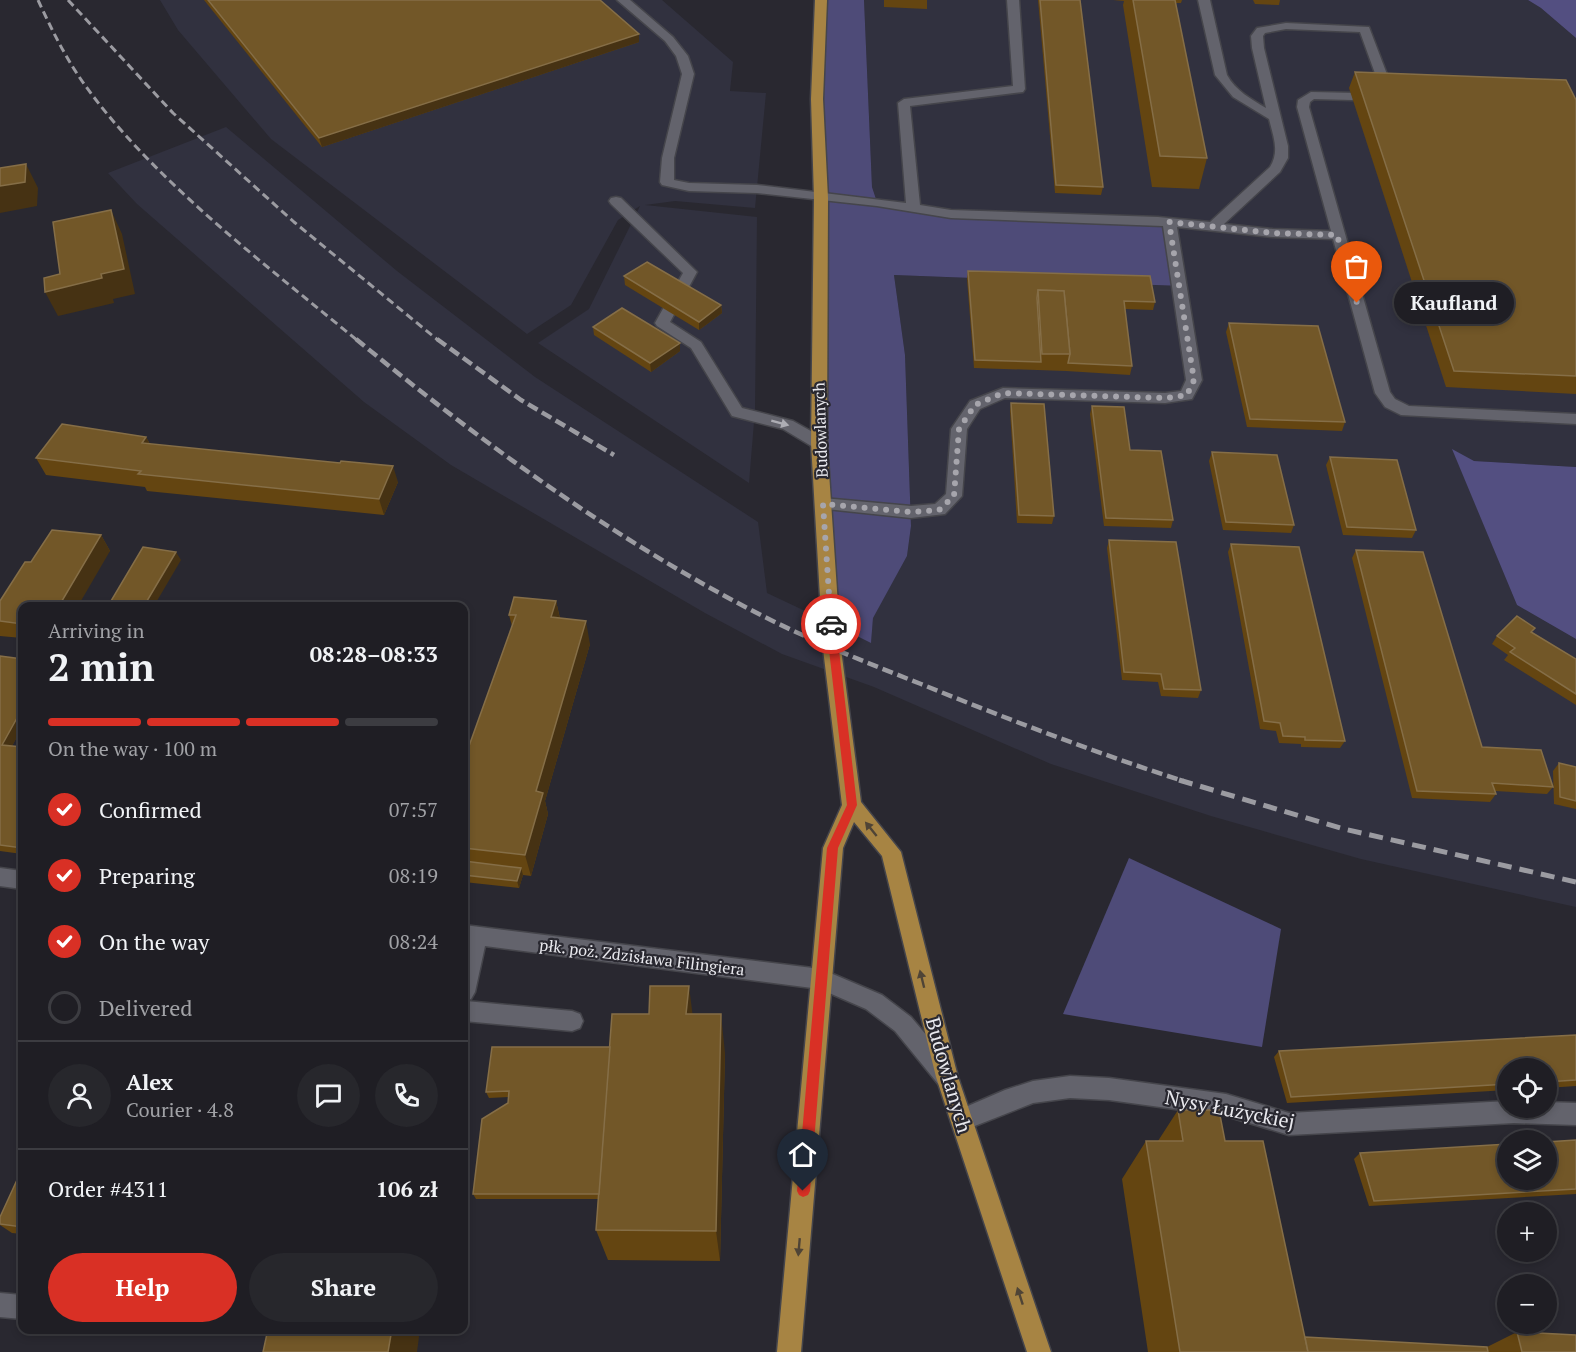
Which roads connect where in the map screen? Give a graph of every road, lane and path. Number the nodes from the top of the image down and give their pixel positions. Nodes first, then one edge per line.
1 (623, 0) edge
2 (821, 0) edge
3 (1013, 0) edge
4 (1204, 0) edge
5 (1387, 90) edge
6 (1352, 96) dead end
7 (1274, 117) junction
8 (821, 198) junction
9 (616, 201) dead end
10 (913, 206) junction
11 (1169, 222) junction
12 (1213, 226) junction
13 (1337, 235) junction
14 (1576, 419) edge
15 (819, 443) junction
16 (823, 504) junction
17 (852, 805) junction
18 (0, 877) edge
19 (18, 879) edge
20 (470, 935) edge
21 (468, 954) edge
22 (821, 979) junction
23 (468, 1011) edge
24 (572, 1021) dead end
25 (947, 1077) junction
26 (1576, 1114) edge
27 (962, 1120) junction
28 (0, 1305) edge
29 (18, 1307) edge
30 (789, 1352) edge
31 (1039, 1352) edge

1 - 8 street
2 - 8 main road, Budowlanych
3 - 10 street
4 - 7 street
5 - 7 street
6 - 13 street
7 - 12 street
8 - 10 street
8 - 15 main road, Budowlanych
9 -> 15 street
10 - 11 street
11 - 12 street
11 - 16 street
12 - 13 street
13 - 14 street
15 - 16 main road, Budowlanych
16 - 17 main road, Budowlanych
17 - 22 main road
25 -> 17 main road, Budowlanych
18 - 19 street
20 - 21 street
20 - 22 street, płk. poż. Zdzisława Filingiera
22 - 25 street, płk. poż. Zdzisława Filingiera
22 -> 30 main road
23 - 24 street
25 - 27 main road, Budowlanych
26 - 27 street, Nysy Łużyckiej
31 -> 27 main road, Budowlanych
28 - 29 street

